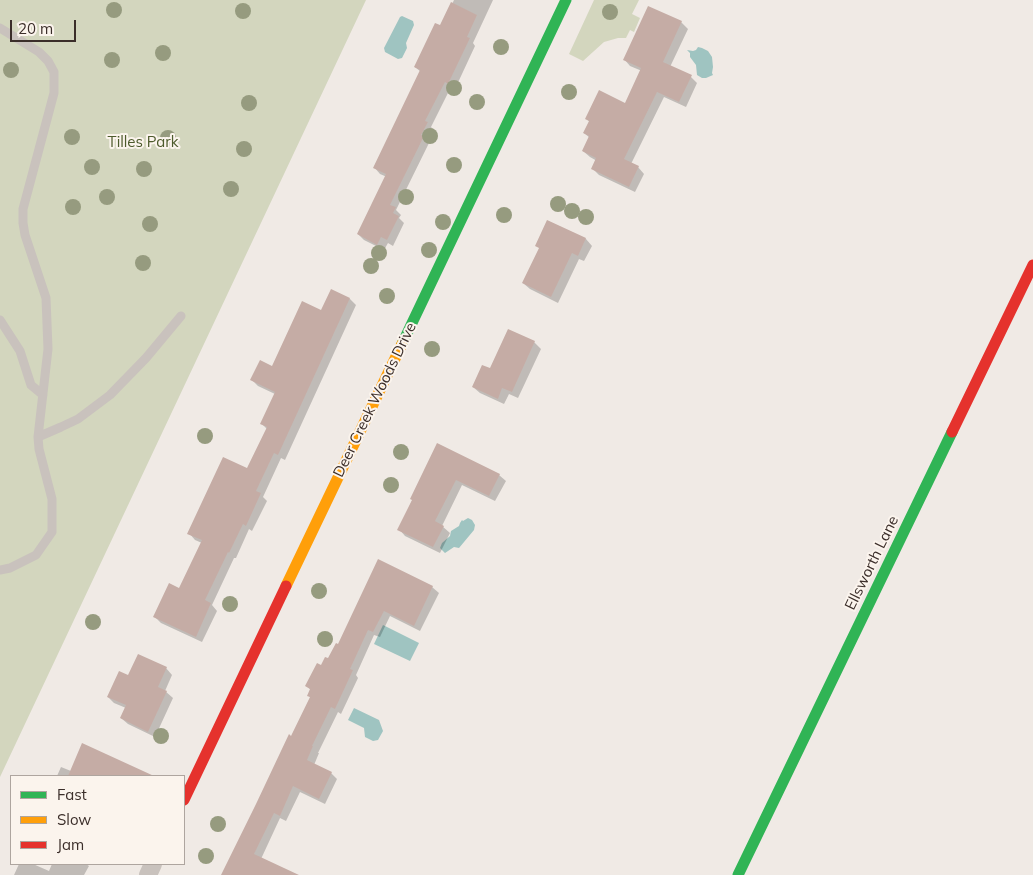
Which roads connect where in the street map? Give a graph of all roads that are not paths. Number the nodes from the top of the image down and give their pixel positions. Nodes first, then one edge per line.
1 (566, 0) edge
2 (0, 28) edge
3 (1033, 265) edge
4 (181, 316) dead end
5 (0, 320) edge
6 (43, 394) junction
7 (38, 436) junction
8 (0, 570) edge
9 (185, 798) edge
10 (738, 875) edge

1 - 9 street, Deer Creek Woods Drive
2 - 6 lane
3 - 10 street, Ellsworth Lane
4 - 7 lane
5 - 6 lane
6 - 7 lane
7 - 8 lane

